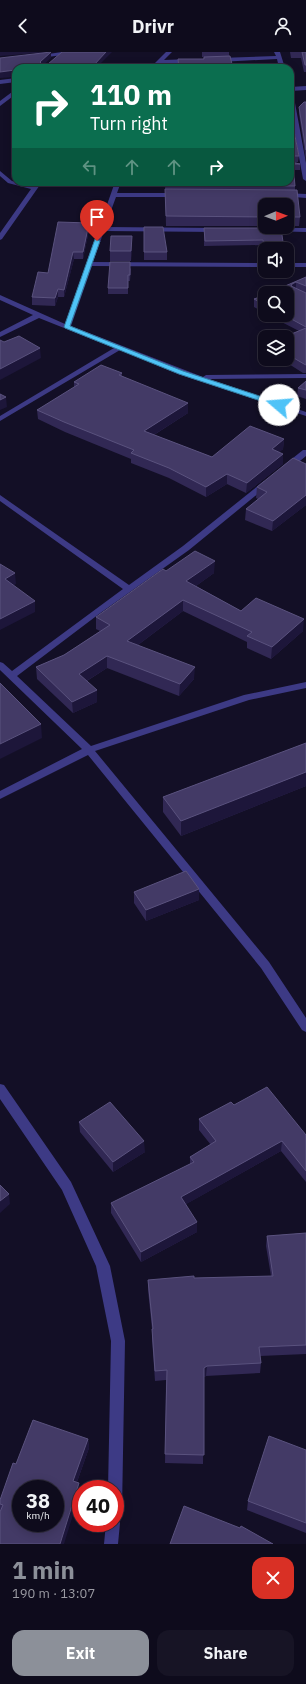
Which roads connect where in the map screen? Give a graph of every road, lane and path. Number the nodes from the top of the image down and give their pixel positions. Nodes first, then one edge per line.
1 (169, 52) edge
2 (63, 53) edge
3 (278, 55) edge
4 (31, 57) edge
5 (57, 59) edge
6 (199, 60) edge
7 (215, 60) edge
8 (159, 62) joint
9 (12, 80) edge
10 (0, 82) edge
11 (294, 88) edge
12 (306, 88) edge
13 (12, 94) edge
14 (0, 104) edge
15 (294, 123) edge
16 (0, 173) edge
17 (306, 179) edge
18 (12, 182) edge
19 (27, 186) edge
20 (116, 186) edge
21 (35, 188) joint
22 (113, 195) junction
23 (183, 195) edge
24 (275, 195) edge
25 (306, 196) edge
26 (101, 229) junction
27 (227, 230) edge
28 (294, 230) edge
29 (306, 230) edge
30 (0, 238) edge
31 (89, 264) junction
32 (258, 265) edge
33 (294, 265) edge
34 (306, 265) edge
35 (0, 297) edge
36 (39, 315) junction
37 (67, 327) junction
38 (0, 335) edge
39 (120, 347) junction
40 (306, 376) edge
41 (197, 378) junction
42 (306, 414) edge
43 (0, 418) edge
44 (306, 452) edge
45 (0, 497) edge
46 (129, 589) junction
47 (0, 665) edge
48 (12, 676) junction
49 (306, 686) edge
50 (89, 750) junction
51 (0, 795) edge
52 (306, 1027) edge
53 (0, 1089) edge
54 (116, 1480) edge
55 (112, 1532) edge
56 (111, 1544) edge

1 - 8 street
2 - 4 street
2 - 5 street
3 - 7 street
6 - 8 street
9 - 10 street
11 - 12 street
13 - 14 street
15 - 17 street
16 - 18 street
19 - 21 street
20 - 22 street
21 - 30 street
22 - 23 street
22 - 26 street
24 - 25 street
26 - 27 street
26 - 31 street
28 - 29 street
31 - 32 street
31 - 37 street
33 - 34 street
35 - 36 street
36 - 37 street
36 - 38 street
37 - 39 street
39 - 41 street
39 - 43 street
40 - 41 street
41 - 42 street
44 - 46 street
45 - 46 street
46 - 48 street
47 - 48 street
48 - 50 street
49 - 50 street
50 - 51 street
50 - 52 street
53 - 54 street
55 - 56 street

